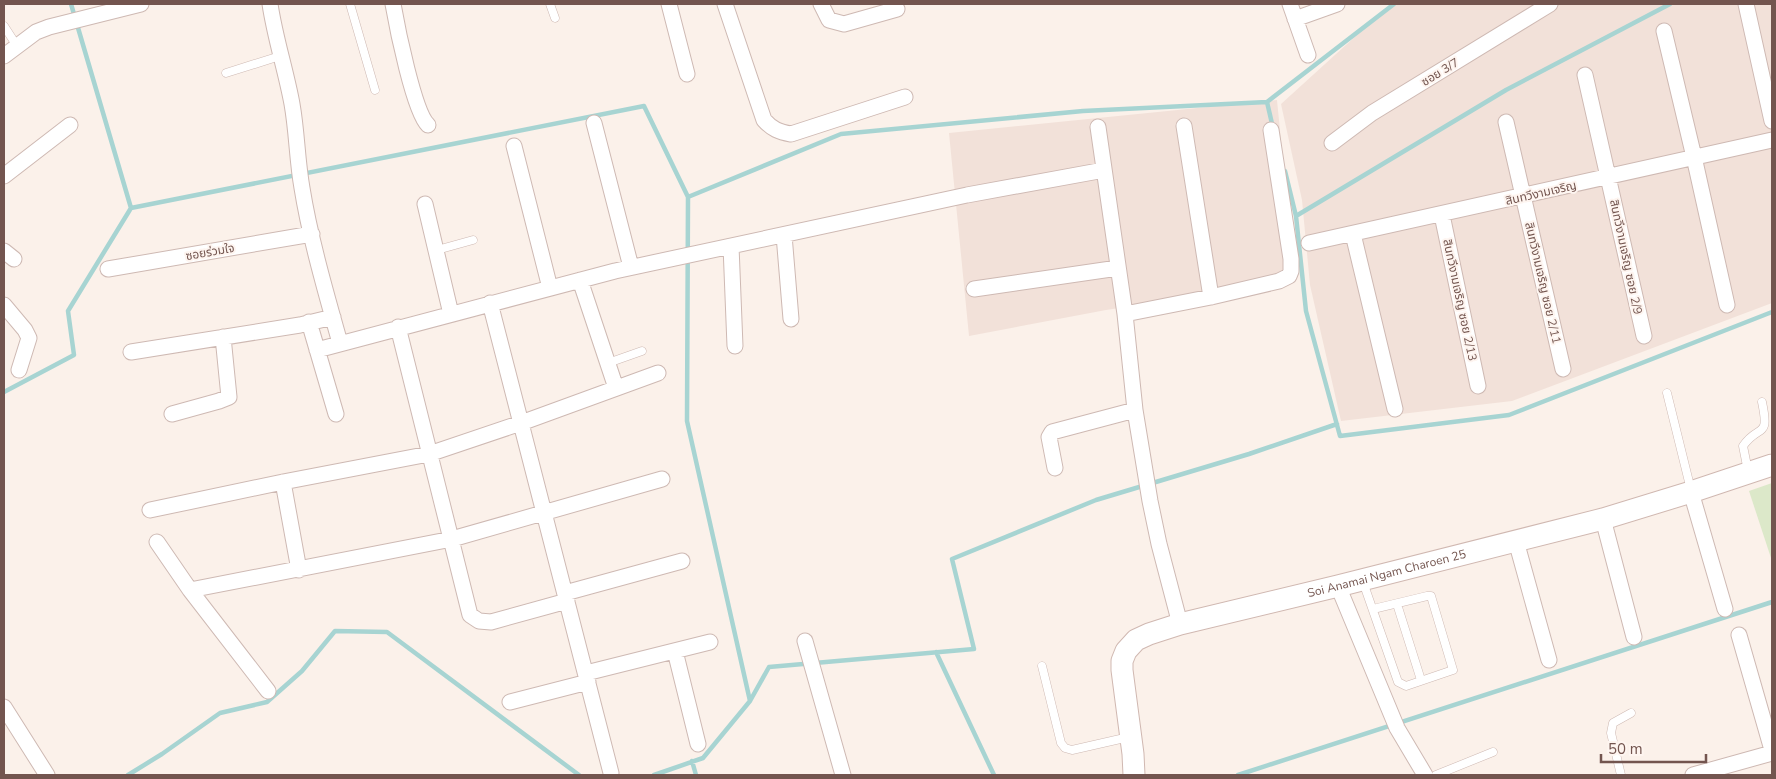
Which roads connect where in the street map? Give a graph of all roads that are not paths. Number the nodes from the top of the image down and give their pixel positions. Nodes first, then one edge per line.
1 (141, 4) edge
2 (270, 4) edge
3 (350, 4) edge
4 (393, 4) edge
5 (550, 4) edge
6 (669, 4) edge
7 (725, 4) edge
8 (822, 4) edge
9 (1290, 4) edge
10 (1337, 4) edge
11 (1550, 4) edge
12 (1746, 4) edge
13 (897, 9) dead end
14 (554, 18) dead end
15 (1295, 19) junction
16 (4, 26) edge
17 (1664, 31) dead end
18 (17, 46) junction
19 (1308, 55) dead end
20 (4, 56) edge
21 (280, 56) junction
22 (226, 73) dead end
23 (687, 74) dead end
24 (1585, 75) dead end
25 (375, 90) dead end
26 (905, 97) dead end
27 (1772, 121) edge
28 (1506, 122) dead end
29 (594, 123) dead end
30 (70, 125) dead end
31 (428, 125) dead end
32 (1184, 126) dead end
33 (1098, 127) dead end
34 (1270, 130) dead end
35 (1772, 140) edge
36 (1332, 143) dead end
37 (514, 146) dead end
38 (1694, 158) junction
39 (1104, 170) junction
40 (4, 176) edge
41 (1608, 178) junction
42 (1524, 197) junction
43 (426, 204) dead end
44 (1442, 214) junction
45 (312, 234) junction
46 (1353, 234) junction
47 (784, 235) junction
48 (473, 240) dead end
49 (1310, 243) dead end
50 (731, 246) junction
51 (437, 250) junction
52 (631, 267) junction
53 (1118, 268) junction
54 (108, 269) dead end
55 (580, 280) junction
56 (550, 288) junction
57 (974, 289) dead end
58 (1211, 297) junction
59 (490, 303) junction
60 (4, 305) edge
61 (1727, 305) dead end
62 (451, 314) junction
63 (1124, 314) junction
64 (333, 317) junction
65 (791, 319) dead end
66 (309, 322) junction
67 (398, 327) junction
68 (1644, 336) dead end
69 (224, 337) junction
70 (340, 343) junction
71 (735, 346) dead end
72 (317, 350) junction
73 (642, 351) dead end
74 (131, 352) dead end
75 (608, 363) junction
76 (1563, 369) dead end
77 (19, 370) dead end
78 (658, 372) dead end
79 (1478, 386) dead end
80 (616, 388) junction
81 (1667, 393) dead end
82 (1762, 402) dead end
83 (1395, 409) dead end
84 (1135, 410) junction
85 (172, 414) dead end
86 (336, 414) dead end
87 (521, 423) junction
88 (429, 454) junction
89 (1772, 465) edge
90 (1055, 468) dead end
91 (1748, 473) junction
92 (662, 479) dead end
93 (283, 482) junction
94 (1691, 492) junction
95 (150, 510) dead end
96 (544, 512) junction
97 (1603, 519) junction
98 (452, 540) junction
99 (1516, 541) junction
100 (157, 542) dead end
101 (682, 561) dead end
102 (299, 570) junction
103 (1363, 580) junction
104 (1338, 586) junction
105 (190, 590) junction
106 (566, 597) junction
107 (1397, 604) junction
108 (1373, 609) junction
109 (1725, 609) dead end
110 (1180, 624) junction
111 (1740, 636) dead end
112 (1634, 637) dead end
113 (805, 641) dead end
114 (710, 642) dead end
115 (675, 651) junction
116 (1549, 660) dead end
117 (1042, 666) dead end
118 (587, 678) junction
119 (1422, 680) junction
120 (268, 691) dead end
121 (510, 702) dead end
122 (4, 707) edge
123 (1631, 713) dead end
124 (1131, 736) junction
125 (698, 744) dead end
126 (1772, 751) edge
127 (1492, 752) dead end
128 (611, 773) dead end
129 (47, 775) edge
130 (843, 775) edge
131 (1134, 775) edge
132 (1425, 775) edge
133 (1436, 775) edge
134 (1621, 775) edge
135 (1693, 775) edge

1 - 18 street
2 - 21 street
3 - 25 lane
4 - 31 street
5 - 14 lane
6 - 23 street
7 - 26 street
8 - 13 street
9 - 15 street
10 - 15 street
11 - 36 street, ซอย 3/7
12 - 27 street
15 - 19 street
16 - 18 lane
17 - 38 street
18 - 20 street
21 - 22 lane
21 - 45 street
24 - 41 street, สินทวีงามเจริญ ซอย 2/9
28 - 42 street, สินทวีงามเจริญ ซอย 2/11
29 - 52 street
30 - 40 street
32 - 58 street
33 - 39 street
34 - 58 street
35 - 38 street, สินทวีงามเจริญ
37 - 56 street
38 - 41 street, สินทวีงามเจริญ
38 - 61 street
39 - 47 street
39 - 53 street
41 - 42 street, สินทวีงามเจริญ
41 - 68 street, สินทวีงามเจริญ ซอย 2/9
42 - 44 street, สินทวีงามเจริญ
42 - 76 street, สินทวีงามเจริญ ซอย 2/11
43 - 51 street
44 - 46 street, สินทวีงามเจริญ
44 - 79 street, สินทวีงามเจริญ ซอย 2/13
45 - 54 street, ซอยร่วมใจ
45 - 64 street
46 - 49 street, สินทวีงามเจริญ
46 - 83 street
47 - 50 street
47 - 65 street
48 - 51 lane
50 - 52 street
50 - 71 street
51 - 62 street
52 - 55 street
53 - 57 street
53 - 63 street
55 - 56 street
55 - 75 street
56 - 59 street
58 - 63 street
59 - 62 street
59 - 87 street
60 - 77 street
62 - 67 street
63 - 84 street
64 - 66 street
64 - 70 street
66 - 69 street
66 - 72 street
67 - 70 street
67 - 88 street
69 - 74 street
69 - 85 street
70 - 72 street
72 - 86 street
73 - 75 lane
75 - 80 street
78 - 80 street
80 - 87 street
81 - 94 lane
82 - 91 lane
84 - 90 street
84 - 110 street
87 - 88 street
87 - 96 street
88 - 93 street
88 - 98 street
89 - 91 street, Soi Anamai Ngam Charoen 25
91 - 94 street, Soi Anamai Ngam Charoen 25
92 - 96 street
93 - 95 street
93 - 102 street
94 - 97 street, Soi Anamai Ngam Charoen 25
94 - 109 street
96 - 98 street
96 - 106 street
97 - 99 street, Soi Anamai Ngam Charoen 25
97 - 112 street
98 - 102 street
98 - 106 street
99 - 103 street, Soi Anamai Ngam Charoen 25
99 - 116 street
100 - 105 street
101 - 106 street
102 - 105 street
103 - 104 street, Soi Anamai Ngam Charoen 25
103 - 108 lane
104 - 110 street, Soi Anamai Ngam Charoen 25
104 - 132 street
105 - 120 street
106 - 118 street
107 - 108 lane
107 - 119 lane
107 - 119 lane
108 - 119 lane
110 - 124 street, Soi Anamai Ngam Charoen 25
111 - 126 street
113 - 130 street
114 - 115 street
115 - 118 street
115 - 125 street
117 - 124 lane
118 - 121 street
118 - 128 street
122 - 129 street
123 - 134 lane
124 - 131 street, Soi Anamai Ngam Charoen 25
126 - 135 street
127 - 133 lane

